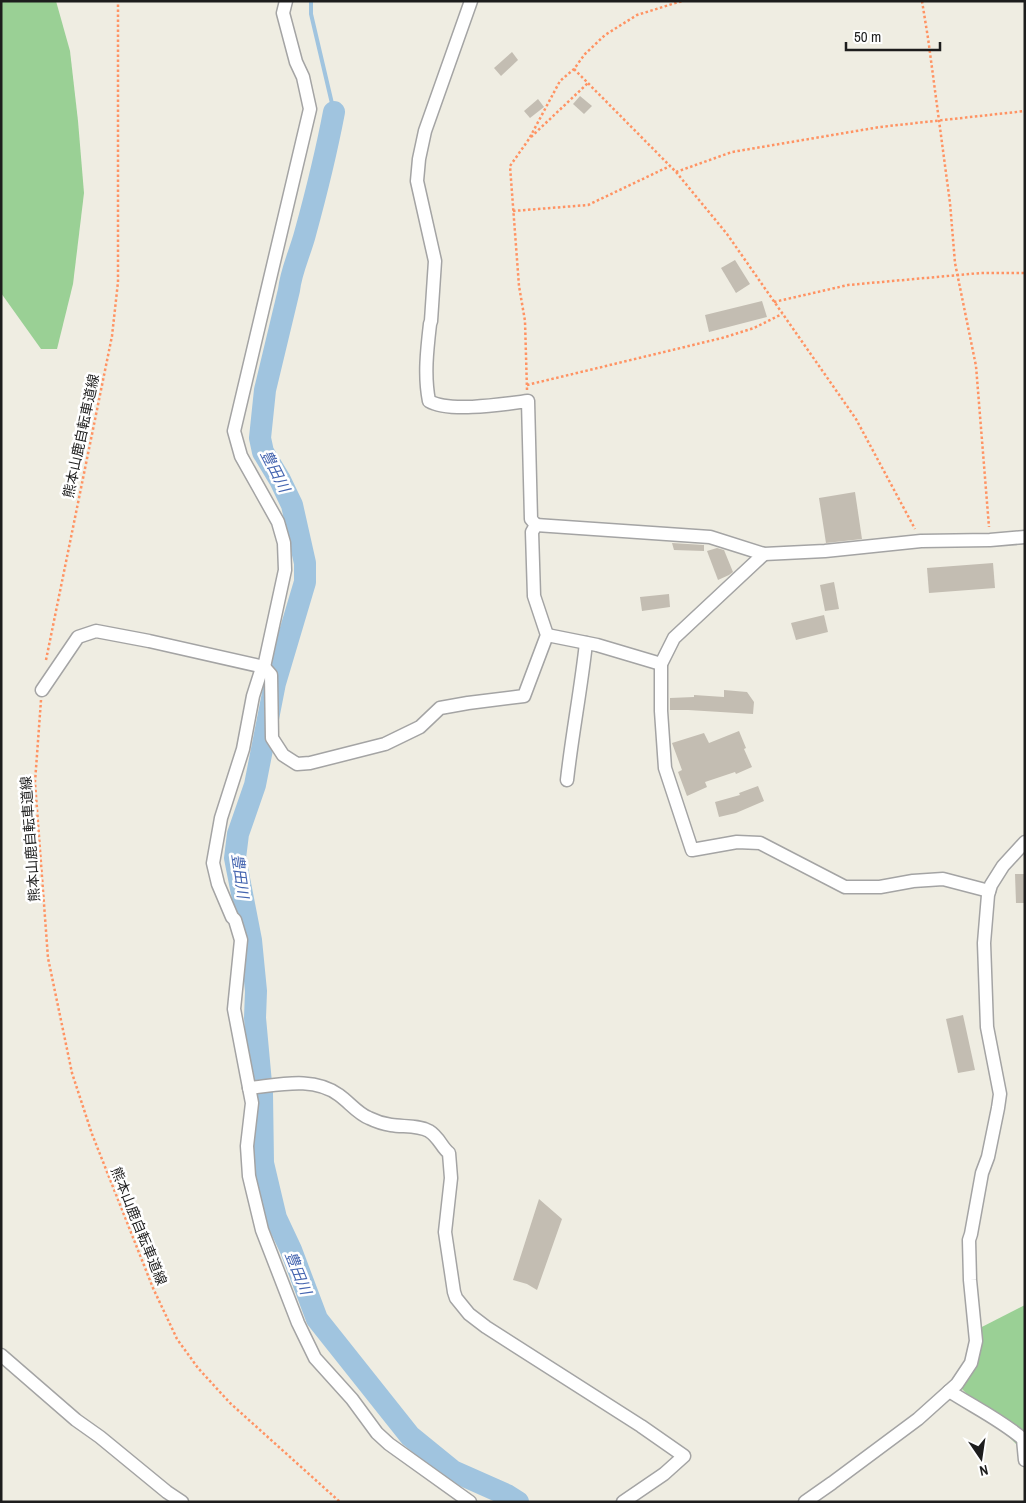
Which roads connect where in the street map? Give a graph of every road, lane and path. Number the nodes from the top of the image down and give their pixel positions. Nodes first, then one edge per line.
1 (118, 1) edge
2 (286, 1) edge
3 (471, 1) edge
4 (682, 1) edge
5 (922, 1) edge
6 (574, 69) junction
7 (588, 83) junction
8 (1025, 111) edge
9 (940, 121) junction
10 (529, 139) junction
11 (670, 166) junction
12 (676, 172) junction
13 (513, 211) junction
14 (1025, 273) edge
15 (957, 275) junction
16 (774, 302) junction
17 (782, 314) junction
18 (536, 525) junction
19 (1025, 537) edge
20 (990, 540) junction
21 (921, 541) junction
22 (764, 554) junction
23 (547, 635) junction
24 (586, 643) junction
25 (46, 663) dead end
26 (661, 664) junction
27 (264, 667) junction
28 (42, 690) joint
29 (567, 780) dead end
30 (1025, 842) edge
31 (989, 891) junction
32 (249, 1088) junction
33 (1, 1355) edge
34 (949, 1391) junction
35 (1024, 1439) edge
36 (1025, 1460) edge
37 (182, 1502) edge
38 (340, 1502) edge
39 (470, 1502) edge
40 (623, 1502) edge
41 (805, 1502) edge

1 - 25 path, 熊本山鹿自転車道線
2 - 27 street
3 - 18 street
4 - 6 path
5 - 9 path
6 - 7 path
6 - 10 path
7 - 10 path
7 - 11 path
8 - 9 path
9 - 12 path
9 - 15 path
10 - 13 path
11 - 12 path
11 - 13 path
12 - 16 path
13 - 17 path
14 - 15 path
15 - 16 path
15 - 20 path
16 - 17 path
17 - 21 path
18 - 22 street
18 - 23 street
19 - 20 street
20 - 21 street
21 - 22 street
22 - 26 street
23 - 24 street
23 - 27 street
24 - 26 street
24 - 29 street
26 - 31 street
27 - 28 street
27 - 32 street
28 - 38 path, 熊本山鹿自転車道線
30 - 31 street
31 - 34 street
32 - 39 street
32 - 40 street
33 - 37 street
34 - 35 street
34 - 41 street
35 - 36 street

